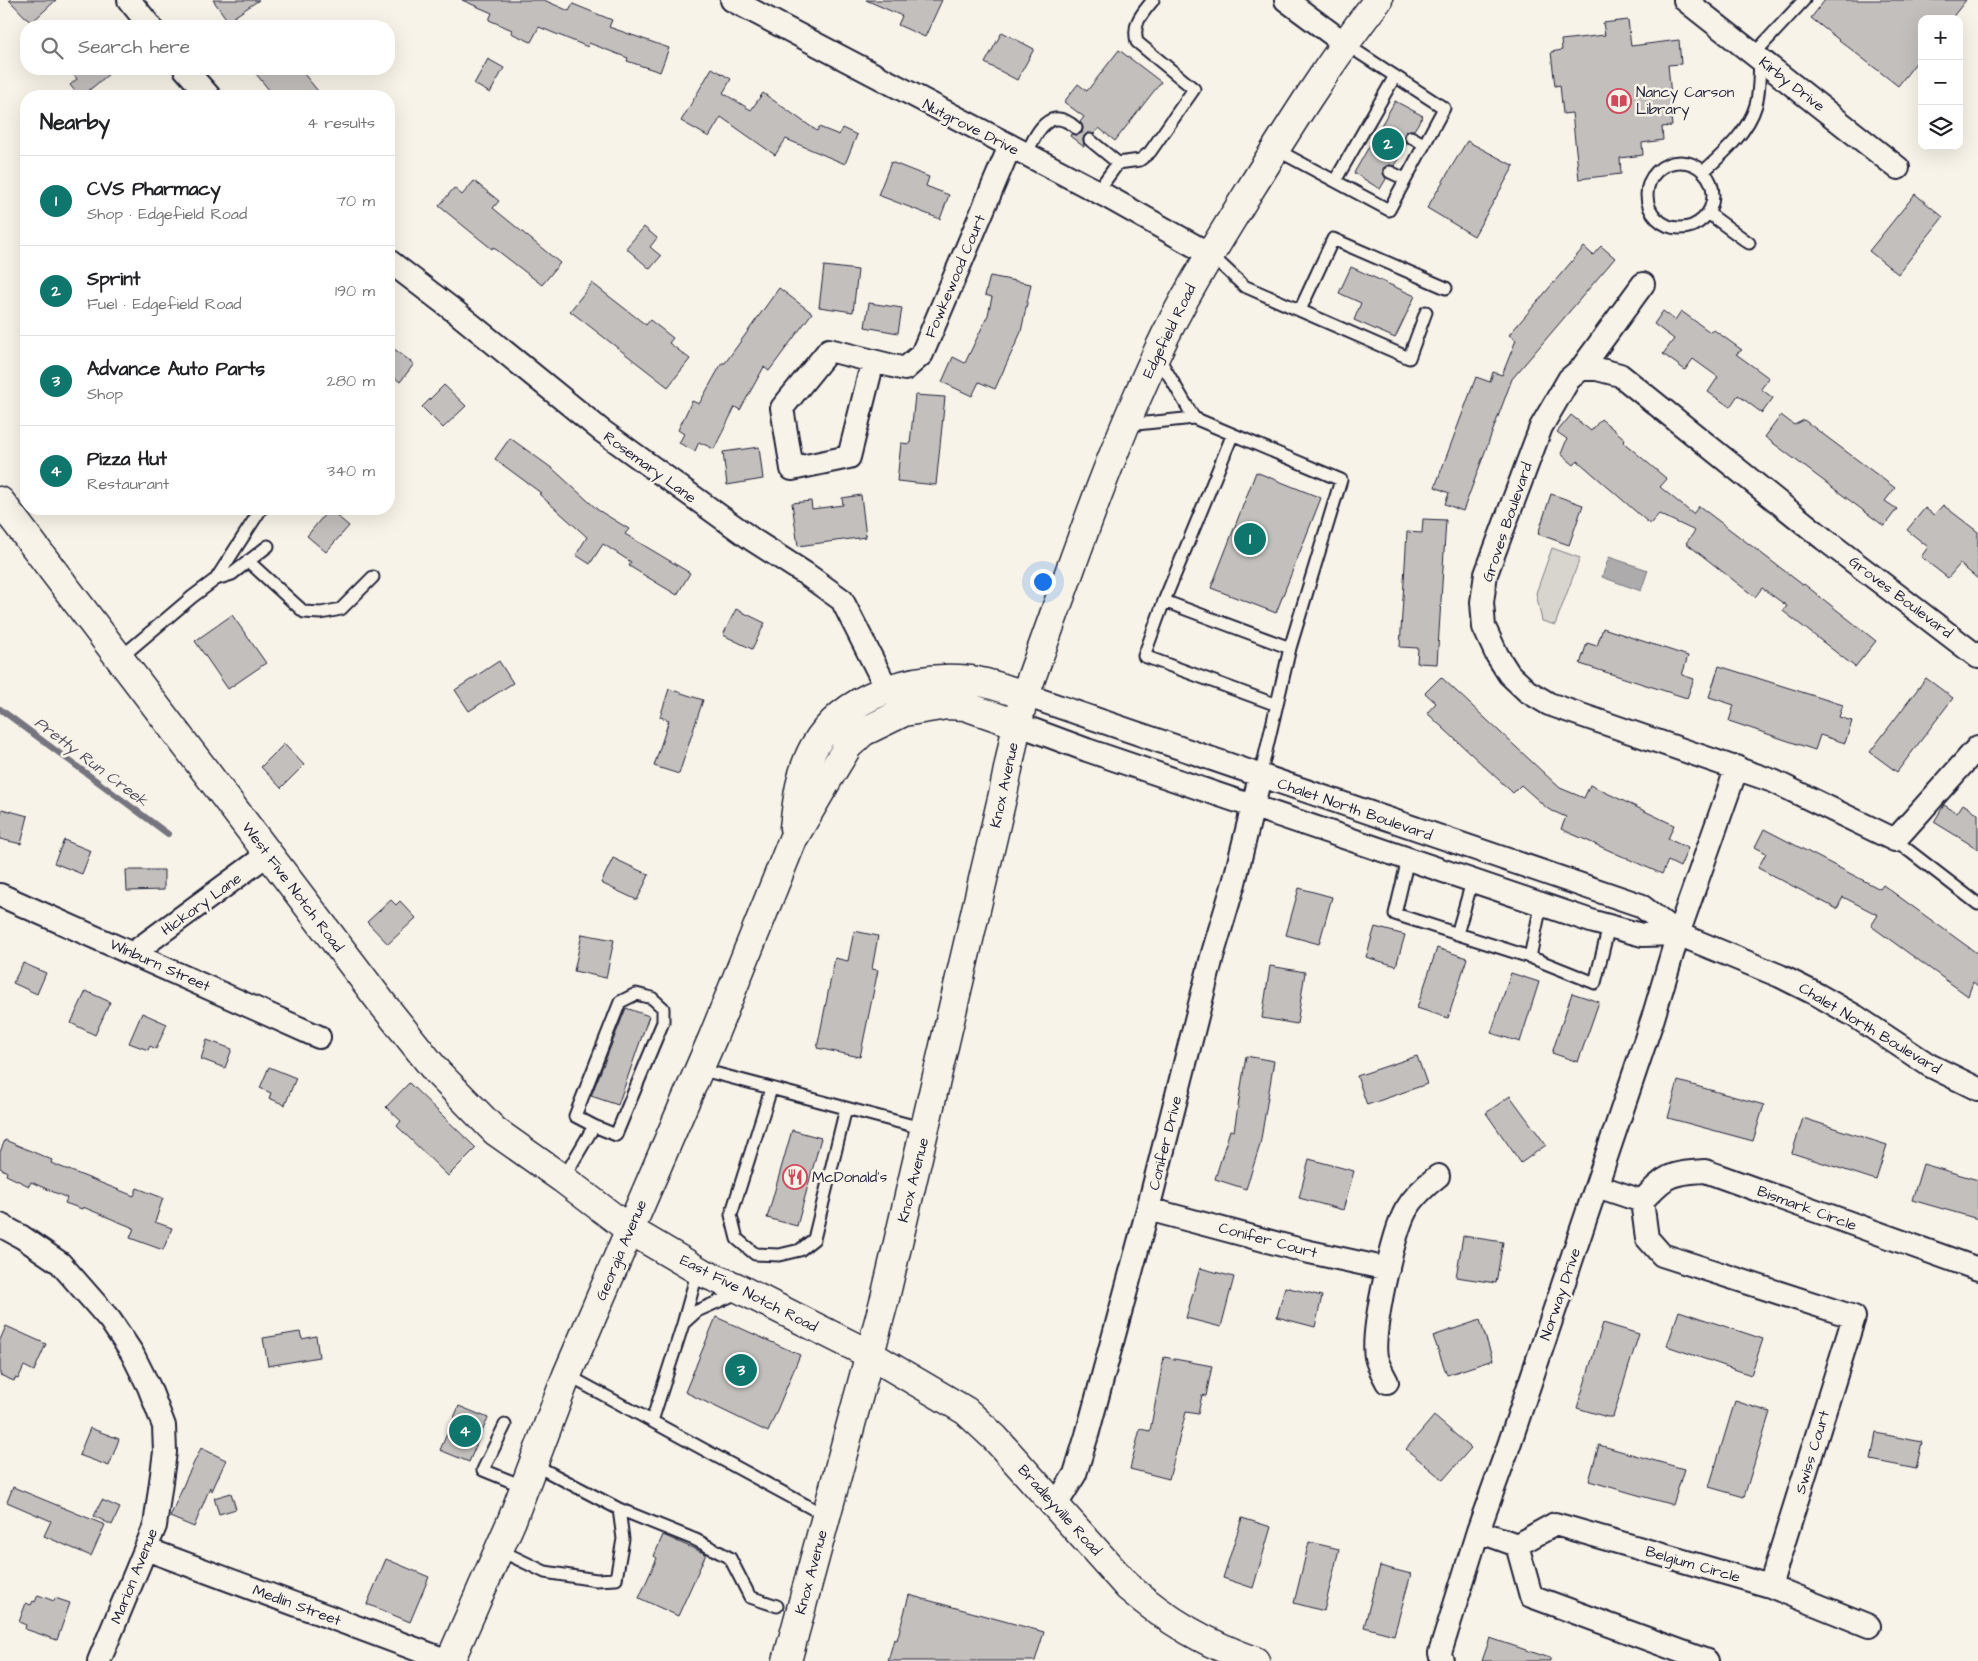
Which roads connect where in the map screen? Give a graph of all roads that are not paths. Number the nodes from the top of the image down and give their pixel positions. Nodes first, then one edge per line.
1 (129, 0) edge
2 (732, 0) edge
3 (1153, 0) edge
4 (1286, 0) edge
5 (1378, 0) edge
6 (1685, 0) edge
7 (1804, 0) edge
8 (145, 20) edge
9 (1344, 43) junction
10 (1757, 57) junction
11 (190, 75) edge
12 (1395, 76) junction
13 (203, 90) edge
14 (1373, 116) junction
15 (1383, 122) dead end
16 (1076, 128) dead end
17 (1410, 137) dead end
18 (1090, 140) dead end
19 (1424, 144) junction
20 (1275, 149) junction
21 (1018, 150) junction
22 (1118, 163) junction
23 (1898, 168) dead end
24 (1704, 171) junction
25 (1390, 172) dead end
26 (1405, 179) junction
27 (1336, 181) junction
28 (1097, 192) junction
29 (1708, 213) junction
30 (1749, 243) dead end
31 (1210, 255) junction
32 (395, 267) edge
33 (1643, 284) dead end
34 (1446, 288) dead end
35 (1300, 310) junction
36 (1426, 312) dead end
37 (1156, 354) junction
38 (873, 361) junction
39 (1581, 369) junction
40 (1194, 418) junction
41 (1125, 425) junction
42 (1232, 436) junction
43 (1, 505) edge
44 (257, 515) edge
45 (268, 546) dead end
46 (248, 561) junction
47 (373, 577) dead end
48 (216, 579) junction
49 (1164, 602) junction
50 (1290, 648) junction
51 (1978, 657) edge
52 (120, 658) junction
53 (887, 689) junction
54 (1025, 696) junction
55 (1277, 705) junction
56 (1017, 724) junction
57 (1978, 747) edge
58 (1737, 767) junction
59 (1260, 777) junction
60 (1254, 806) junction
61 (793, 839) junction
62 (1895, 840) junction
63 (268, 854) junction
64 (1408, 859) junction
65 (1472, 882) junction
66 (0, 895) edge
67 (1978, 904) edge
68 (1541, 905) junction
69 (1610, 926) junction
70 (1457, 934) junction
71 (1678, 934) junction
72 (133, 953) junction
73 (1530, 957) junction
74 (319, 1037) dead end
75 (699, 1069) junction
76 (771, 1089) junction
77 (1978, 1090) edge
78 (846, 1108) junction
79 (594, 1126) junction
80 (925, 1130) junction
81 (1438, 1176) dead end
82 (563, 1179) junction
83 (1597, 1186) junction
84 (1642, 1201) junction
85 (1148, 1209) junction
86 (0, 1225) edge
87 (630, 1230) junction
88 (1388, 1269) junction
89 (1978, 1269) edge
90 (698, 1270) junction
91 (743, 1291) junction
92 (683, 1324) junction
93 (869, 1354) junction
94 (567, 1376) junction
95 (1387, 1382) dead end
96 (652, 1421) junction
97 (505, 1425) dead end
98 (529, 1476) junction
99 (1056, 1505) junction
100 (619, 1509) junction
101 (826, 1516) junction
102 (1478, 1530) junction
103 (1517, 1545) junction
104 (146, 1549) junction
105 (499, 1550) junction
106 (1770, 1586) junction
107 (777, 1606) dead end
108 (1869, 1626) dead end
109 (1437, 1658) edge
110 (99, 1661) edge
111 (449, 1661) edge
112 (787, 1661) edge
113 (1255, 1661) edge
114 (1707, 1661) edge

1 - 8 street
2 - 21 street, Nutgrove Drive
3 - 22 lane
4 - 9 street
5 - 9 main road, Edgefield Road
6 - 10 street, Kirby Drive
7 - 10 lane
9 - 12 lane
9 - 20 main road, Edgefield Road
10 - 23 street, Kirby Drive
10 - 24 lane
11 - 13 street
12 - 14 lane
12 - 19 lane
14 - 15 lane
14 - 27 lane
16 - 21 lane
17 - 19 lane
18 - 22 lane
19 - 26 lane
20 - 27 lane
20 - 31 main road, Edgefield Road
21 - 28 street, Nutgrove Drive
21 - 38 street, Fowkewood Court
22 - 28 lane
24 - 29 lane
24 - 29 lane
25 - 26 lane
26 - 27 lane
28 - 31 street, Nutgrove Drive
29 - 30 lane
31 - 35 lane
31 - 37 main road, Edgefield Road
32 - 53 street, Rosemary Lane
33 - 39 street, Groves Boulevard
34 - 35 lane
35 - 36 lane
37 - 40 lane
37 - 41 main road, Edgefield Road
38 - 38 street, Fowkewood Court
39 - 51 street, Groves Boulevard
39 - 58 street, Groves Boulevard
40 - 41 lane
40 - 42 lane
41 - 54 main road, Edgefield Road
42 - 49 lane
42 - 50 lane
43 - 52 main road, West Five Notch Road
44 - 48 lane
45 - 46 lane
46 - 47 lane
46 - 48 lane
48 - 52 lane
49 - 50 lane
49 - 55 lane
50 - 55 lane
52 - 63 main road, West Five Notch Road
53 - 54 main road, Georgia Avenue
53 - 61 main road, Georgia Avenue
54 - 56 main road, Knox Avenue
54 - 59 street, Chalet North Boulevard
55 - 59 lane
56 - 60 street, Chalet North Boulevard
56 - 61 main road, Georgia Avenue
56 - 80 main road, Knox Avenue
57 - 62 street
58 - 62 street, Groves Boulevard
58 - 71 street
59 - 60 street, Conifer Drive
59 - 71 street, Chalet North Boulevard
60 - 64 street, Chalet North Boulevard
60 - 85 street, Conifer Drive
61 - 75 main road, Georgia Avenue
62 - 67 lane
63 - 72 street, Hickory Lane
63 - 82 main road, West Five Notch Road
64 - 65 street, Chalet North Boulevard
64 - 70 lane
65 - 68 street, Chalet North Boulevard
65 - 70 lane
66 - 72 street, Winburn Street
68 - 69 street, Chalet North Boulevard
68 - 73 lane
69 - 71 street, Chalet North Boulevard
69 - 73 lane
70 - 73 lane
71 - 77 street, Chalet North Boulevard
71 - 83 street, Norway Drive
72 - 74 street, Winburn Street
75 - 76 lane
75 - 87 main road, Georgia Avenue
76 - 78 lane
76 - 78 lane
78 - 80 lane
79 - 79 lane
79 - 82 lane
80 - 93 main road, Knox Avenue
81 - 88 street
82 - 87 main road, West Five Notch Road
83 - 84 street
83 - 102 street, Norway Drive
84 - 89 street, Bismark Circle
84 - 106 street, Swiss Court
85 - 88 street, Conifer Court
85 - 99 street, Conifer Drive
86 - 104 street, Marion Avenue
87 - 90 main road, East Five Notch Road
87 - 94 main road, Georgia Avenue
88 - 95 street
90 - 91 main road, East Five Notch Road
90 - 92 lane
91 - 92 lane
91 - 93 main road, East Five Notch Road
92 - 96 lane
93 - 99 main road, Bradleyville Road
93 - 101 main road, Knox Avenue
94 - 96 lane
94 - 98 main road, Georgia Avenue
96 - 101 lane
97 - 98 lane
98 - 100 lane
98 - 105 main road, Georgia Avenue
99 - 113 main road, Bradleyville Road
100 - 105 lane
100 - 107 lane
101 - 112 main road, Knox Avenue
102 - 103 street
102 - 109 street, Norway Drive
103 - 106 street, Belgium Circle
103 - 114 street
104 - 110 street, Marion Avenue
104 - 111 street, Medlin Street
105 - 111 main road, Georgia Avenue
106 - 108 street, Belgium Circle

